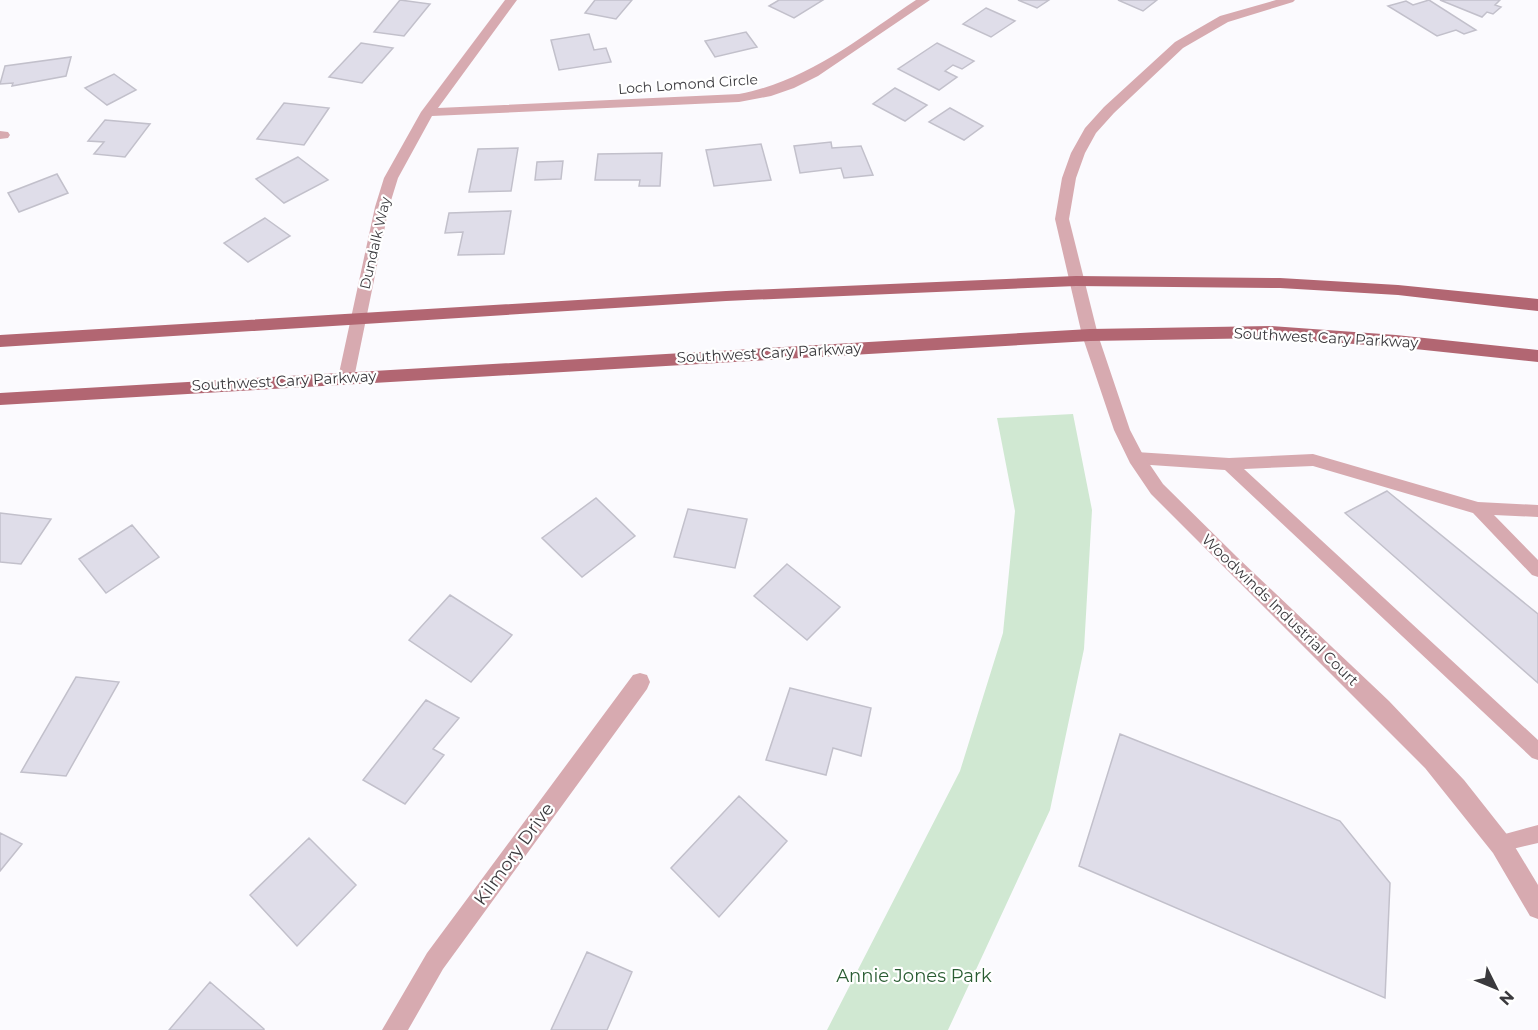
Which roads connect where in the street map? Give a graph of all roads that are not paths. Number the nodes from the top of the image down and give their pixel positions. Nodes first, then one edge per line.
1 (511, 0) edge
2 (924, 0) edge
3 (1289, 0) edge
4 (428, 112) junction
5 (1076, 281) junction
6 (1538, 305) edge
7 (360, 319) junction
8 (1090, 335) junction
9 (0, 341) edge
10 (1538, 356) edge
11 (346, 378) junction
12 (0, 399) edge
13 (1136, 458) junction
14 (1228, 464) junction
15 (1478, 508) junction
16 (1538, 511) edge
17 (1538, 570) edge
18 (640, 682) dead end
19 (1538, 752) edge
20 (1538, 834) edge
21 (1500, 843) junction
22 (1538, 908) edge
23 (394, 1030) edge

1 - 4 street, Dundalk Way
2 - 4 street, Loch Lomond Circle
3 - 5 street, Woodwinds Industrial Court
4 - 7 street, Dundalk Way
5 - 6 main road
5 - 7 main road
5 - 8 street, Woodwinds Industrial Court
7 - 9 main road
7 - 11 street, Dundalk Way
8 - 10 main road, Southwest Cary Parkway
8 - 11 main road, Southwest Cary Parkway
8 - 13 street, Woodwinds Industrial Court
11 - 12 main road, Southwest Cary Parkway
13 - 14 lane
13 - 21 street, Woodwinds Industrial Court
14 - 15 lane
14 - 19 lane
15 - 16 lane
15 - 17 lane
18 - 23 street, Kilmory Drive
20 - 21 lane
21 - 22 street, Woodwinds Industrial Court

